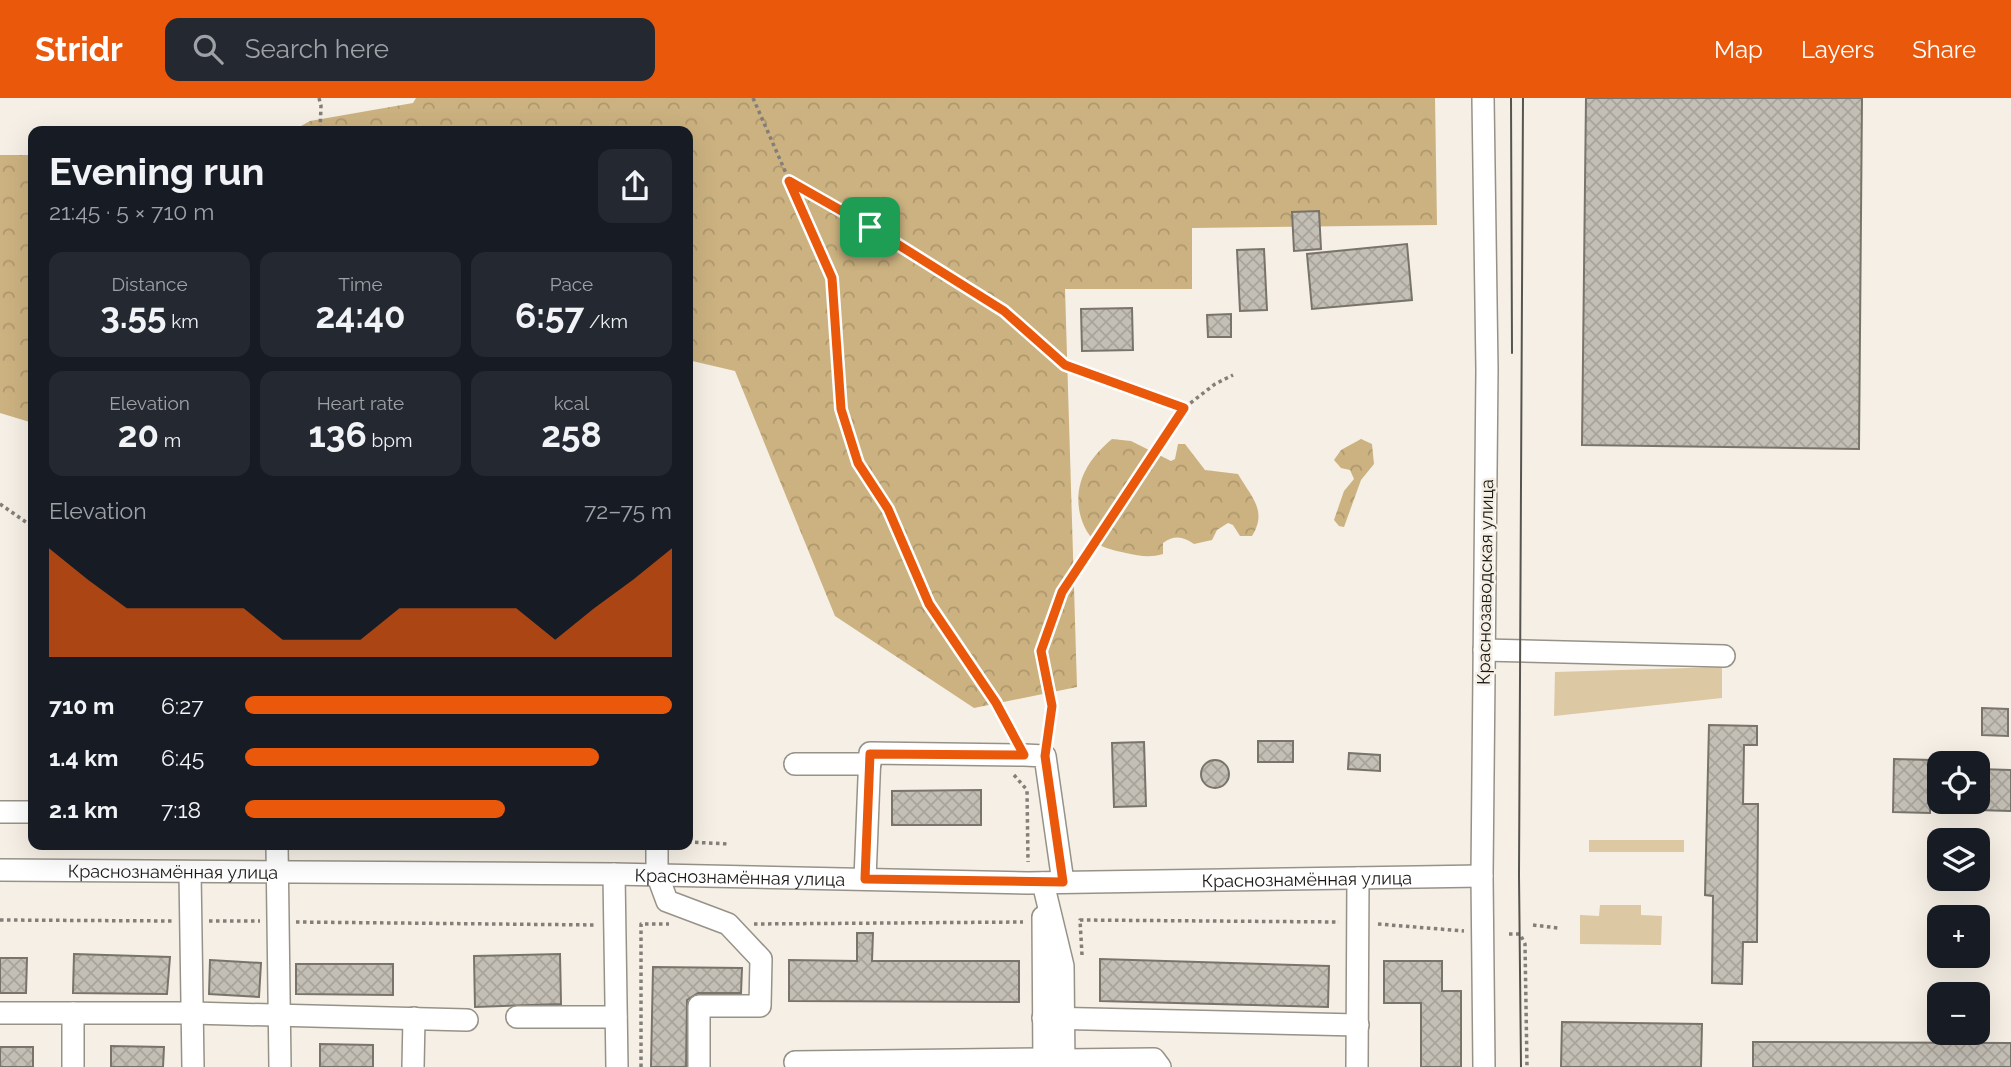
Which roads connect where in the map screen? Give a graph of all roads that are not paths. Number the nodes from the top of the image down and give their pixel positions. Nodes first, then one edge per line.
1 (1483, 98) edge
2 (1484, 650) junction
3 (1724, 656) dead end
4 (795, 764) dead end
5 (870, 764) junction
6 (0, 812) edge
7 (28, 812) edge
8 (277, 850) edge
9 (657, 850) edge
10 (0, 870) edge
11 (190, 872) junction
12 (277, 872) junction
13 (614, 874) junction
14 (657, 874) junction
15 (1482, 876) junction
16 (1358, 878) junction
17 (865, 879) junction
18 (1053, 883) junction
19 (0, 1013) edge
20 (73, 1013) junction
21 (192, 1013) junction
22 (279, 1016) junction
23 (517, 1017) dead end
24 (616, 1017) junction
25 (414, 1018) junction
26 (1054, 1019) junction
27 (467, 1020) dead end
28 (1358, 1025) junction
29 (795, 1062) dead end
30 (1054, 1063) edge
31 (963, 1064) edge
32 (74, 1067) edge
33 (193, 1067) edge
34 (280, 1067) edge
35 (413, 1067) edge
36 (617, 1067) edge
37 (699, 1067) edge
38 (1160, 1067) edge
39 (1357, 1067) edge
40 (1484, 1067) edge

1 - 2 street, Краснозаводская улица
2 - 3 street
2 - 15 street, Краснозаводская улица
4 - 5 street
5 - 17 street
5 - 18 street
6 - 7 street
8 - 12 street
9 - 14 street
10 - 11 street, Краснознамённая улица
11 - 12 street, Краснознамённая улица
11 - 21 street
12 - 13 street, Краснознамённая улица
12 - 22 street
13 - 14 street, Краснознамённая улица
13 - 24 street
14 - 17 street, Краснознамённая улица
14 - 37 street
15 - 16 street, Краснознамённая улица
15 - 40 street, Краснозаводская улица
16 - 18 street, Краснознамённая улица
16 - 28 street
17 - 18 street, Краснознамённая улица
18 - 26 street
19 - 20 street
20 - 21 street
20 - 32 street
21 - 22 street
21 - 33 street
22 - 25 street
22 - 34 street
23 - 24 street
24 - 36 street
25 - 27 street
25 - 35 street
26 - 28 street
26 - 30 street
28 - 39 street
29 - 31 street
30 - 31 street
30 - 38 street

